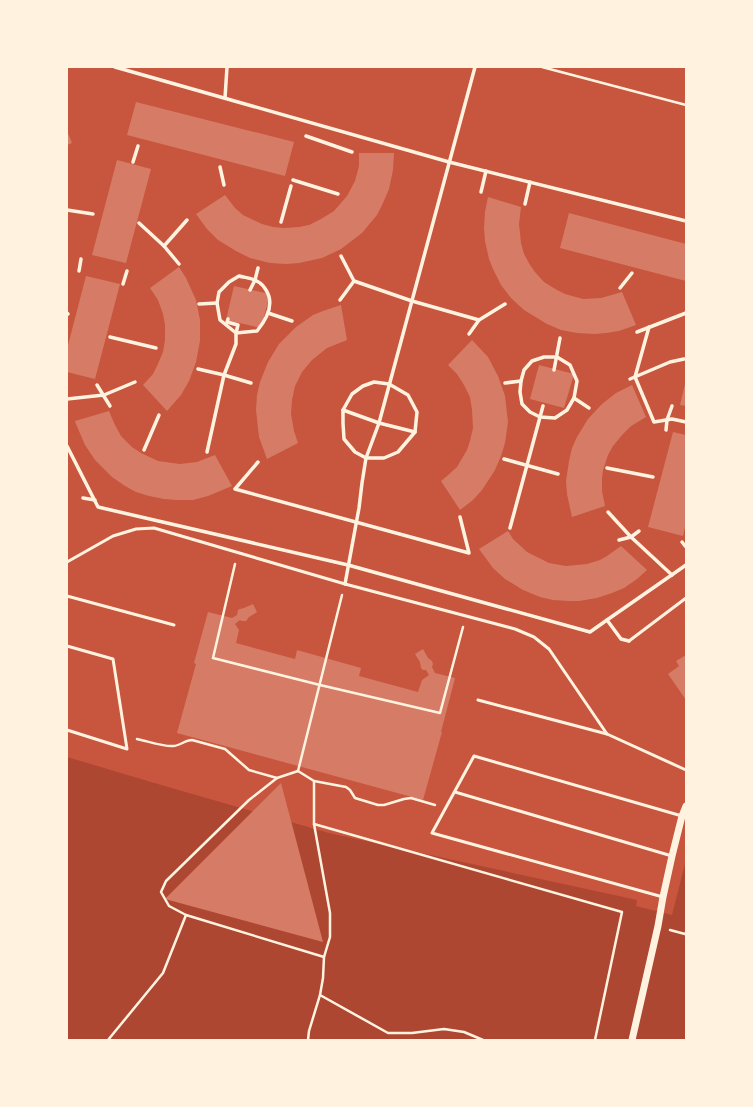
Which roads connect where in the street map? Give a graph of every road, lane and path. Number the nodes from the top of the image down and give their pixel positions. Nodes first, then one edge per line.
1 (115, 67) edge
2 (227, 67) edge
3 (475, 67) edge
4 (542, 67) edge
5 (225, 98) junction
6 (686, 105) edge
7 (306, 136) dead end
8 (138, 146) dead end
9 (352, 152) dead end
10 (133, 162) dead end
11 (450, 162) junction
12 (220, 167) dead end
13 (486, 171) junction
14 (293, 180) dead end
15 (530, 182) junction
16 (224, 185) dead end
17 (291, 186) dead end
18 (481, 192) dead end
19 (338, 194) dead end
20 (524, 204) dead end
21 (67, 210) edge
22 (93, 214) dead end
23 (187, 220) dead end
24 (686, 220) edge
25 (281, 222) dead end
26 (139, 223) dead end
27 (164, 246) junction
28 (341, 256) dead end
29 (81, 259) dead end
30 (179, 264) dead end
31 (258, 268) dead end
32 (127, 270) dead end
33 (79, 271) dead end
34 (632, 273) dead end
35 (255, 280) junction
36 (354, 281) junction
37 (123, 284) dead end
38 (620, 288) dead end
39 (250, 290) dead end
40 (340, 300) dead end
41 (412, 301) junction
42 (199, 304) dead end
43 (217, 304) junction
44 (505, 304) dead end
45 (268, 313) junction
46 (686, 313) edge
47 (228, 319) dead end
48 (480, 320) junction
49 (292, 321) dead end
50 (649, 327) junction
51 (637, 332) dead end
52 (236, 333) junction
53 (469, 334) dead end
54 (110, 337) dead end
55 (560, 338) dead end
56 (156, 348) dead end
57 (557, 357) junction
58 (684, 359) dead end
59 (198, 369) dead end
60 (554, 370) dead end
61 (224, 375) junction
62 (635, 377) junction
63 (630, 379) dead end
64 (521, 381) junction
65 (135, 382) dead end
66 (251, 383) dead end
67 (504, 383) dead end
68 (389, 384) junction
69 (97, 385) dead end
70 (104, 395) junction
71 (574, 398) junction
72 (67, 399) edge
73 (110, 406) dead end
74 (543, 406) dead end
75 (672, 406) dead end
76 (589, 408) dead end
77 (343, 410) junction
78 (159, 415) dead end
79 (540, 417) junction
80 (667, 420) junction
81 (686, 422) edge
82 (379, 423) junction
83 (666, 430) dead end
84 (415, 432) junction
85 (67, 446) edge
86 (144, 450) dead end
87 (207, 452) dead end
88 (366, 458) junction
89 (504, 459) dead end
90 (258, 462) dead end
91 (527, 465) junction
92 (607, 468) dead end
93 (558, 474) dead end
94 (653, 477) dead end
95 (83, 498) dead end
96 (95, 500) junction
97 (608, 512) dead end
98 (460, 517) dead end
99 (356, 522) junction
100 (510, 528) dead end
101 (639, 532) dead end
102 (631, 537) junction
103 (619, 540) dead end
104 (682, 542) dead end
105 (686, 547) edge
106 (237, 553) junction
107 (67, 562) edge
108 (348, 565) junction
109 (686, 565) edge
110 (672, 575) junction
111 (345, 584) junction
112 (67, 596) edge
113 (686, 598) edge
114 (466, 615) junction
115 (607, 620) junction
116 (174, 625) dead end
117 (629, 640) joint
118 (67, 646) edge
119 (320, 685) junction
120 (478, 700) dead end
121 (67, 730) edge
122 (607, 734) junction
123 (125, 736) junction
124 (686, 770) edge
125 (298, 771) junction
126 (277, 778) junction
127 (314, 781) junction
128 (455, 792) junction
129 (686, 806) edge
130 (446, 809) junction
131 (682, 816) junction
132 (314, 824) junction
133 (672, 856) junction
134 (663, 897) junction
135 (186, 914) junction
136 (324, 957) junction
137 (320, 995) junction
138 (108, 1040) edge
139 (308, 1040) edge
140 (483, 1040) edge
141 (595, 1040) edge
142 (632, 1040) edge

1 - 5 street
2 - 5 street
3 - 11 street
4 - 6 path
5 - 11 street
7 - 9 street
8 - 10 street
11 - 13 street
11 - 41 street
12 - 16 street
13 - 15 street
13 - 18 street
14 - 19 street
15 - 20 street
15 - 24 street
17 - 25 street
21 - 22 street
23 - 27 street
26 - 27 street
27 - 30 street
28 - 36 street
29 - 33 street
31 - 35 street
32 - 37 street
34 - 38 street
35 - 39 street
35 - 43 street
35 - 45 street
36 - 40 street
36 - 41 street
41 - 48 street
41 - 68 street
42 - 43 street
43 - 52 street
44 - 48 street
45 - 49 street
45 - 52 street
46 - 50 street
47 - 52 street
48 - 53 street
50 - 51 street
50 - 62 street
52 - 61 street
54 - 56 street
55 - 57 street
57 - 60 street
57 - 64 street
57 - 71 street
58 - 62 street
59 - 61 street
61 - 66 street
61 - 87 street
62 - 63 street
62 - 80 street
64 - 67 street
64 - 79 street
65 - 70 street
68 - 77 street
68 - 82 street
68 - 84 street
69 - 70 street
70 - 72 street
70 - 73 street
71 - 76 street
71 - 79 street
74 - 79 street
75 - 80 street
77 - 82 street
77 - 88 street
78 - 86 street
79 - 91 street
80 - 81 street
80 - 83 street
82 - 84 street
82 - 88 street
84 - 88 street
85 - 96 street
88 - 99 street
89 - 91 street
90 - 99 street
91 - 93 street
91 - 100 street
92 - 94 street
95 - 96 street
96 - 108 street
97 - 102 street
98 - 99 street
99 - 108 street
101 - 102 street
102 - 103 street
102 - 110 street
104 - 105 street
106 - 107 lane
106 - 111 lane
106 - 119 path
108 - 111 street
108 - 115 street
109 - 110 street
110 - 115 street
111 - 114 lane
111 - 119 path
112 - 116 lane
113 - 117 lane
114 - 119 path
114 - 122 lane
115 - 117 street
118 - 123 lane
119 - 125 path
120 - 122 lane
121 - 123 lane
122 - 124 lane
123 - 126 path
125 - 126 path
125 - 127 path
126 - 135 path
127 - 130 path
127 - 132 path
128 - 130 lane
128 - 131 lane
128 - 133 lane
129 - 131 street
130 - 134 lane
131 - 133 street
132 - 136 path
132 - 141 path
133 - 134 street
134 - 142 street
135 - 136 path
135 - 138 path
136 - 137 path
137 - 139 path
137 - 140 path

